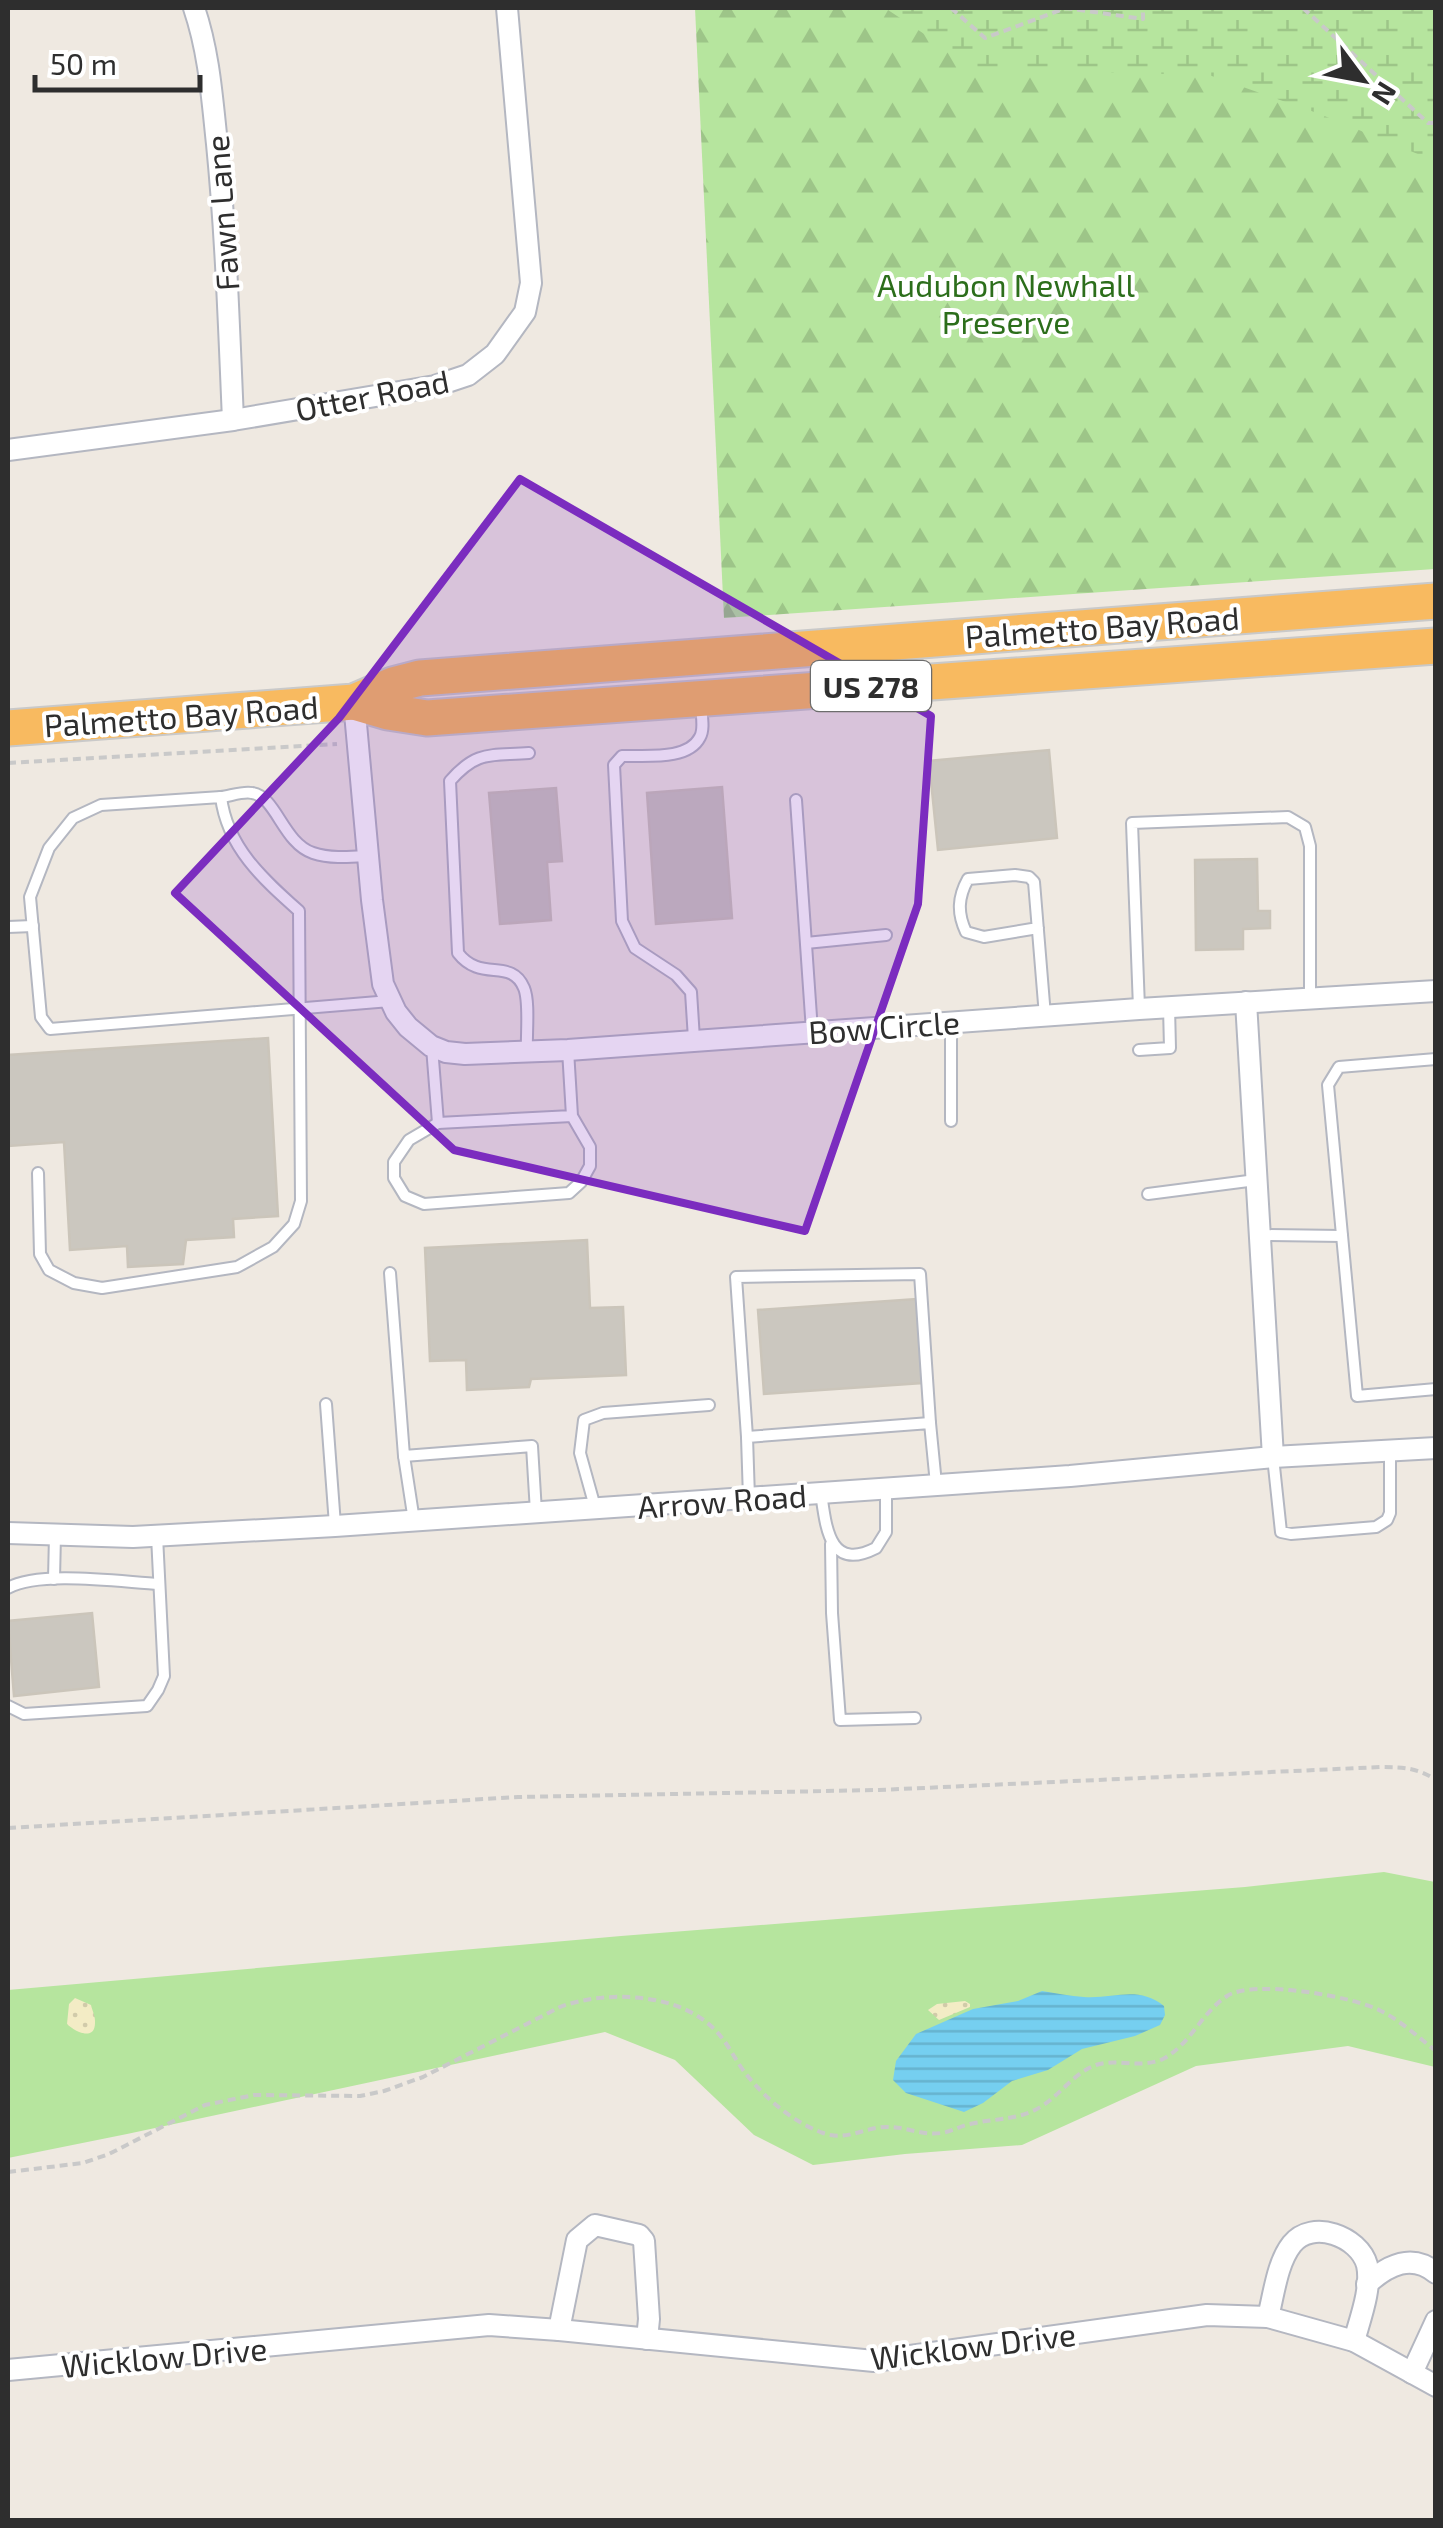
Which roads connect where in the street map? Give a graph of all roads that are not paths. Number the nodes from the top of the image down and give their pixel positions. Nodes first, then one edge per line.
1 (194, 8) edge
2 (507, 8) edge
3 (234, 420) junction
4 (8, 450) edge
5 (1436, 601) edge
6 (1436, 646) edge
7 (701, 698) junction
8 (354, 702) junction
9 (8, 728) edge
10 (529, 753) dead end
11 (220, 797) junction
12 (796, 800) dead end
13 (369, 856) junction
14 (33, 926) junction
15 (8, 928) edge
16 (1038, 928) junction
17 (886, 935) dead end
18 (806, 942) junction
19 (1436, 991) edge
20 (1310, 999) junction
21 (390, 1001) junction
22 (1246, 1002) junction
23 (1169, 1007) junction
24 (300, 1009) junction
25 (1139, 1009) junction
26 (1045, 1016) junction
27 (951, 1022) junction
28 (812, 1031) junction
29 (694, 1039) junction
30 (432, 1046) junction
31 (568, 1050) junction
32 (1139, 1050) dead end
33 (526, 1052) junction
34 (1436, 1059) edge
35 (572, 1116) junction
36 (951, 1121) dead end
37 (438, 1124) junction
38 (38, 1174) dead end
39 (1257, 1180) junction
40 (1148, 1194) dead end
41 (1260, 1235) junction
42 (1342, 1236) junction
43 (390, 1272) dead end
44 (1436, 1389) edge
45 (326, 1404) dead end
46 (710, 1405) dead end
47 (930, 1422) junction
48 (747, 1438) junction
49 (1436, 1448) edge
50 (1390, 1451) junction
51 (404, 1456) junction
52 (1273, 1457) junction
53 (936, 1485) junction
54 (886, 1489) junction
55 (821, 1493) junction
56 (749, 1498) junction
57 (595, 1508) junction
58 (536, 1512) junction
59 (414, 1521) junction
60 (335, 1526) junction
61 (8, 1532) edge
62 (157, 1535) junction
63 (55, 1536) junction
64 (832, 1544) junction
65 (54, 1578) junction
66 (159, 1584) junction
67 (8, 1588) edge
68 (8, 1706) edge
69 (915, 1718) dead end
70 (1436, 2273) edge
71 (1367, 2284) junction
72 (1268, 2317) junction
73 (1436, 2322) edge
74 (559, 2330) junction
75 (646, 2339) junction
76 (1354, 2341) junction
77 (8, 2370) edge
78 (1412, 2372) junction
79 (1436, 2386) edge

1 - 3 street, Fawn Lane
2 - 3 street, Otter Road
3 - 4 street, Otter Road
5 - 8 highway, Palmetto Bay Road / US 278
6 - 7 highway, Palmetto Bay Road / US 278
7 - 8 highway, Palmetto Bay Road / US 278
7 - 29 lane
8 - 9 highway, Palmetto Bay Road / US 278
8 - 13 street
10 - 33 lane
11 - 13 lane
11 - 14 lane
11 - 24 lane
12 - 18 lane
13 - 21 street
14 - 15 lane
14 - 24 lane
16 - 16 lane
16 - 26 lane
17 - 18 lane
18 - 28 lane
19 - 20 street, Bow Circle
20 - 22 street, Bow Circle
20 - 25 lane
21 - 24 lane
21 - 30 street
22 - 23 street, Bow Circle
22 - 39 street
23 - 25 street, Bow Circle
23 - 32 lane
24 - 38 lane
25 - 26 street, Bow Circle
26 - 27 street, Bow Circle
27 - 28 street, Bow Circle
27 - 36 lane
28 - 29 street, Bow Circle
29 - 31 street, Bow Circle
30 - 33 street, Bow Circle
30 - 37 lane
31 - 33 street, Bow Circle
31 - 35 lane
34 - 42 lane
35 - 37 lane
35 - 37 lane
39 - 40 lane
39 - 41 street
41 - 42 lane
41 - 52 street
42 - 44 lane
43 - 51 lane
45 - 60 lane
46 - 57 lane
47 - 48 lane
47 - 48 lane
47 - 53 lane
48 - 56 lane
49 - 50 street, Arrow Road
50 - 52 street, Arrow Road
50 - 52 lane
51 - 58 lane
51 - 59 lane
52 - 53 street, Arrow Road
53 - 54 street, Arrow Road
54 - 55 street, Arrow Road
54 - 64 lane
55 - 56 street, Arrow Road
55 - 64 lane
56 - 57 street, Arrow Road
57 - 58 street, Arrow Road
58 - 59 street, Arrow Road
59 - 60 street, Arrow Road
60 - 62 street, Arrow Road
61 - 63 street, Arrow Road
62 - 63 street, Arrow Road
62 - 66 lane
63 - 65 lane
64 - 69 lane
65 - 66 lane
65 - 67 lane
66 - 68 lane
70 - 71 street
71 - 72 street
71 - 76 street
72 - 75 street, Wicklow Drive
72 - 76 street, Wicklow Drive
73 - 78 street
74 - 75 street, Wicklow Drive
74 - 75 street
74 - 77 street, Wicklow Drive
76 - 78 street, Wicklow Drive
78 - 79 street, Wicklow Drive

